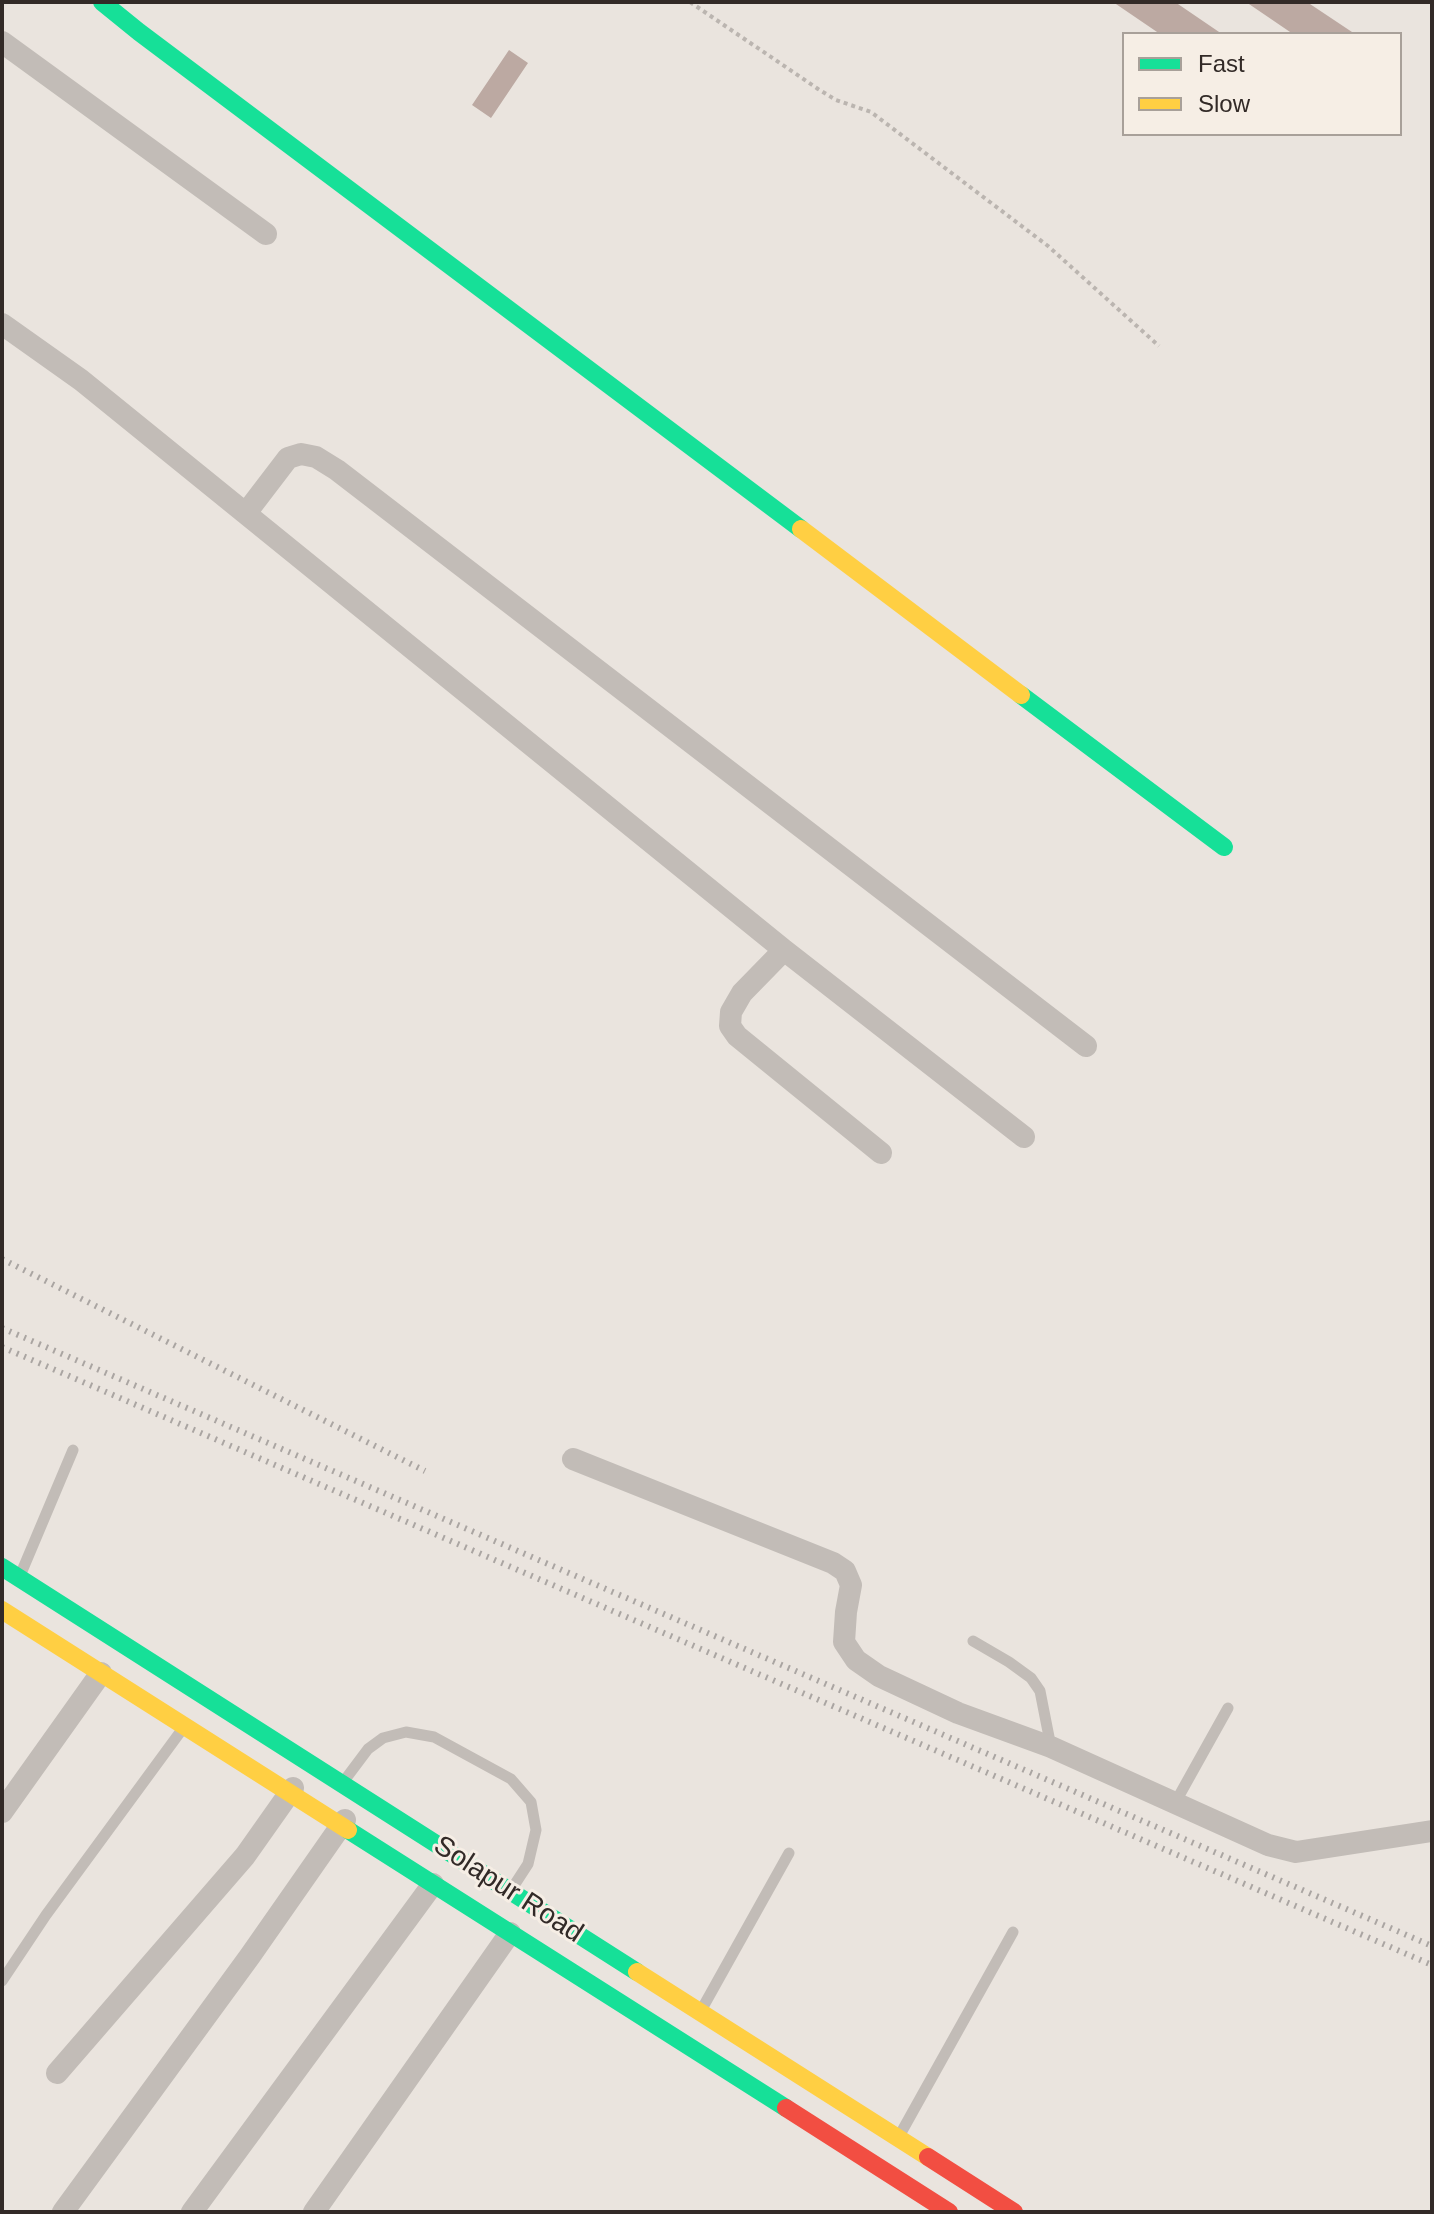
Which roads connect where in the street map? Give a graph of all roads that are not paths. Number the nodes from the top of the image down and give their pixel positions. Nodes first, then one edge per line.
1 (102, 2) edge
2 (2, 42) edge
3 (266, 234) dead end
4 (2, 324) edge
5 (246, 513) junction
6 (1224, 847) dead end
7 (784, 950) junction
8 (1086, 1046) dead end
9 (1024, 1137) dead end
10 (881, 1153) dead end
11 (73, 1450) dead end
12 (573, 1459) dead end
13 (2, 1567) edge
14 (19, 1578) junction
15 (2, 1610) edge
16 (973, 1641) dead end
17 (101, 1673) junction
18 (1228, 1708) dead end
19 (184, 1726) junction
20 (1051, 1747) junction
21 (308, 1762) junction
22 (342, 1784) junction
23 (290, 1793) junction
24 (364, 1798) junction
25 (1175, 1803) junction
26 (2, 1812) edge
27 (341, 1826) junction
28 (1432, 1831) edge
29 (789, 1853) dead end
30 (433, 1884) junction
31 (511, 1891) junction
32 (1013, 1932) dead end
33 (510, 1933) junction
34 (2, 1981) edge
35 (700, 2012) junction
36 (57, 2073) dead end
37 (898, 2138) junction
38 (63, 2212) edge
39 (192, 2212) edge
40 (314, 2212) edge
41 (949, 2212) edge
42 (1014, 2212) edge

1 - 6 main road
2 - 3 street
4 - 5 street
5 - 7 street
5 - 8 street
7 - 9 street
7 - 10 street
11 - 14 lane
12 - 20 street
13 - 14 main road, Solapur Road
14 - 21 main road, Solapur Road
15 - 17 main road, Solapur Road
16 - 20 lane
17 - 19 main road, Solapur Road
17 - 26 street
18 - 25 lane
19 - 23 main road, Solapur Road
19 - 34 lane
20 - 25 street
21 - 22 main road, Solapur Road
21 - 23 street
22 - 24 main road, Solapur Road
22 - 31 lane
23 - 27 main road, Solapur Road
23 - 36 street
24 - 27 street
24 - 31 main road, Solapur Road
25 - 28 street
27 - 30 main road, Solapur Road
27 - 38 street
29 - 35 lane
30 - 33 main road, Solapur Road
30 - 39 street
31 - 35 main road, Solapur Road
32 - 37 lane
33 - 40 street
33 - 41 main road, Solapur Road
35 - 37 main road, Solapur Road
37 - 42 main road, Solapur Road

